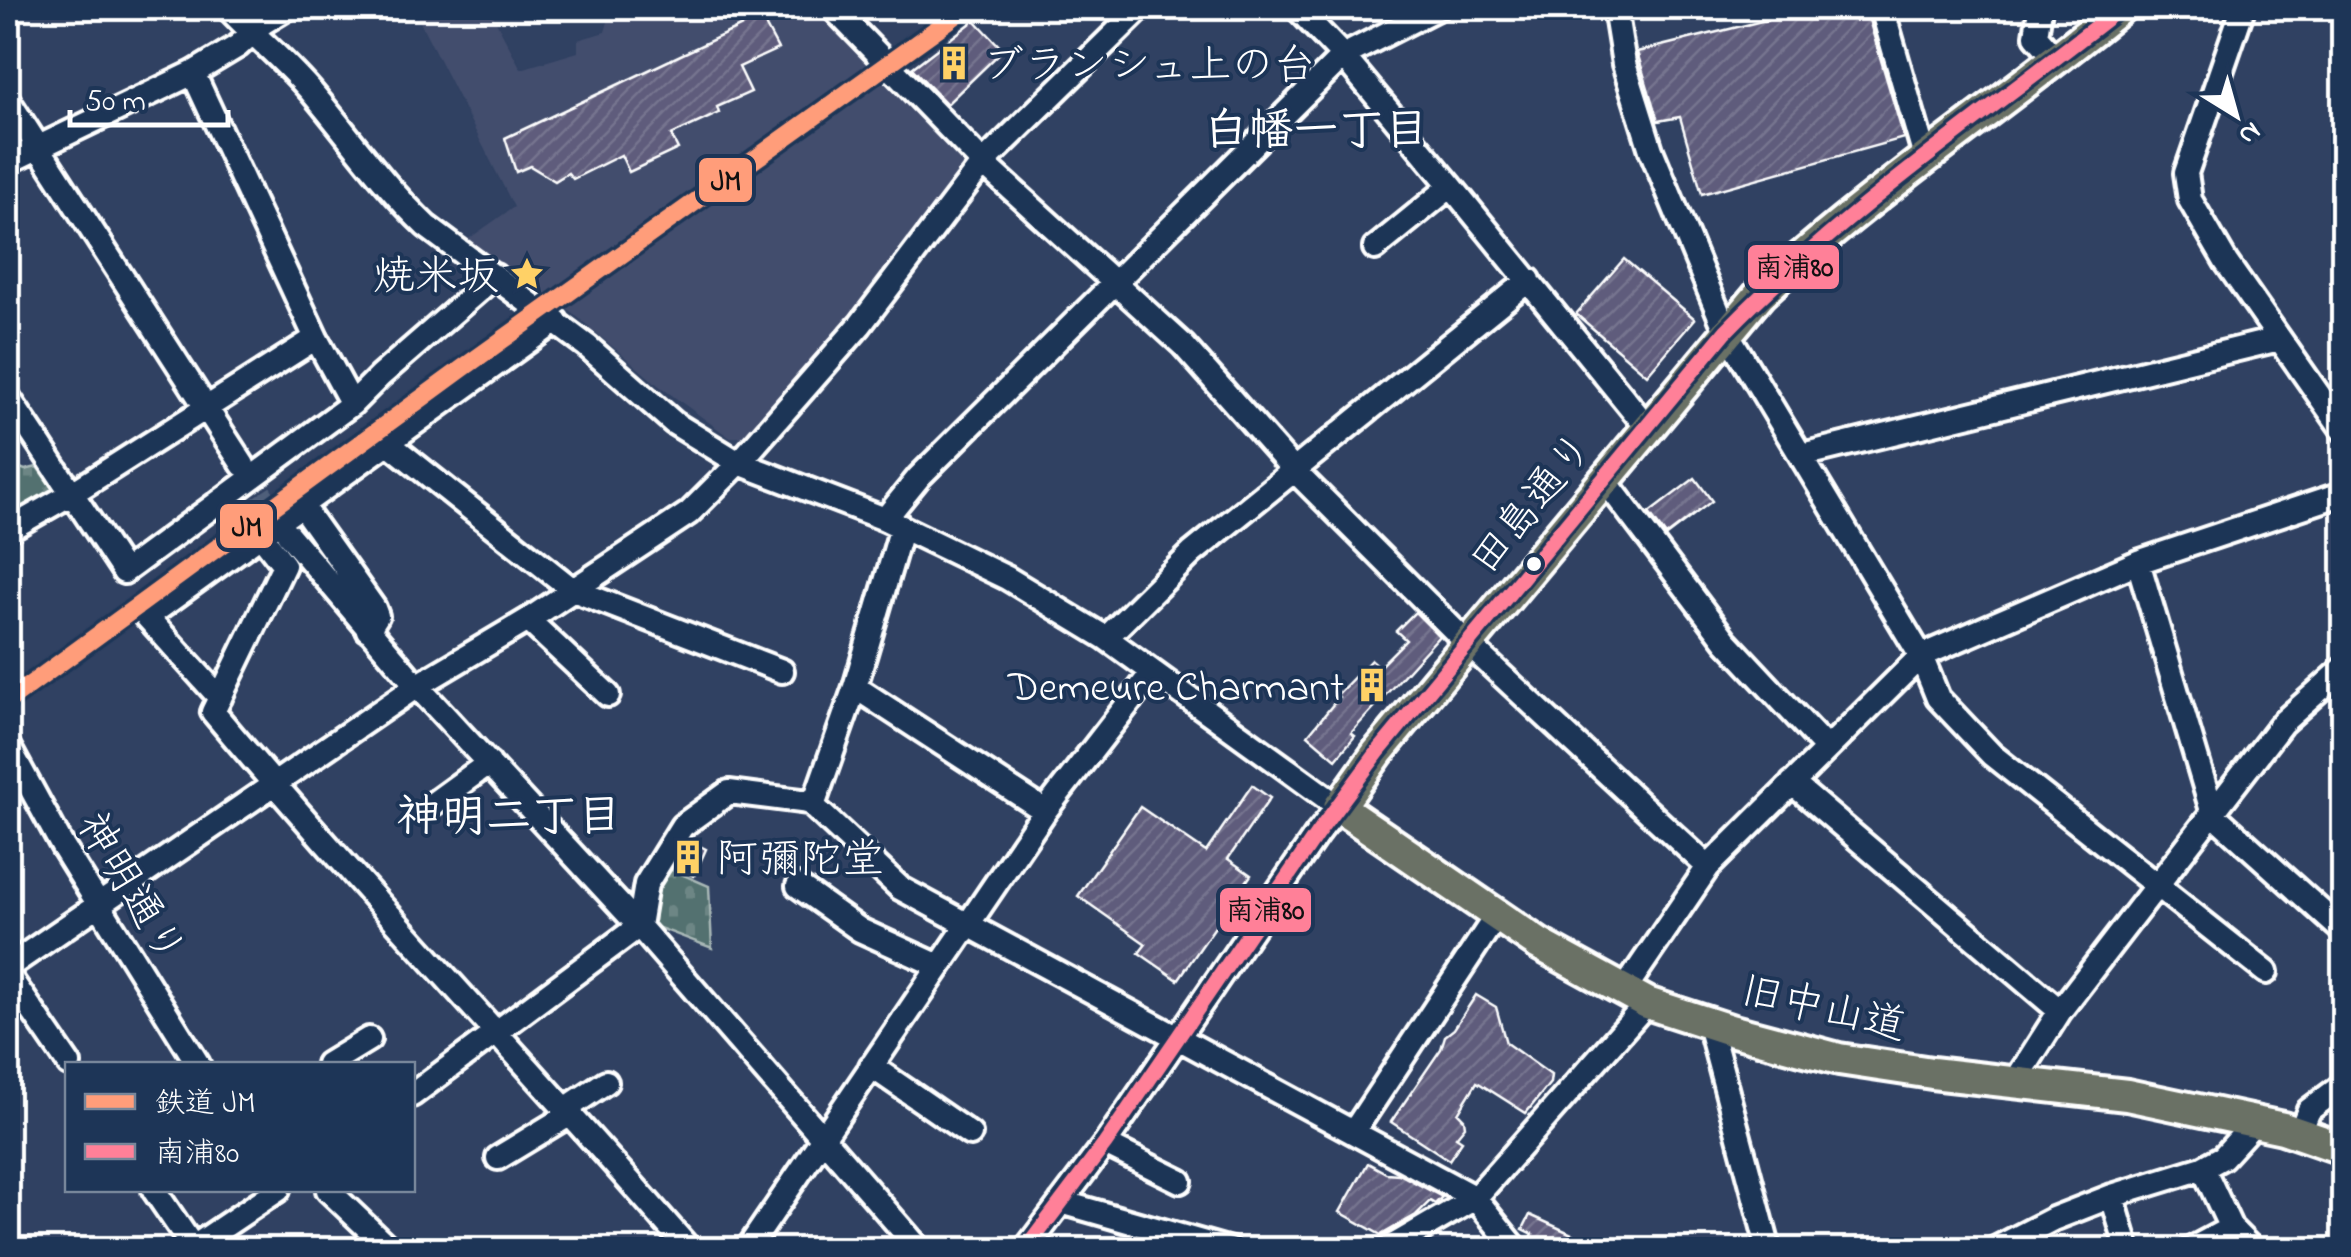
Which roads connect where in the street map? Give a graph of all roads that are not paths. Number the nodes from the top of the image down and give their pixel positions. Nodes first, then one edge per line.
1 (228, 8) edge
2 (287, 8) edge
3 (833, 8) edge
4 (1141, 8) edge
5 (1297, 8) edge
6 (1438, 8) edge
7 (1615, 8) edge
8 (1882, 8) edge
9 (2040, 8) edge
10 (2120, 8) edge
11 (2243, 8) edge
12 (251, 34) junction
13 (1343, 56) junction
14 (2056, 60) junction
15 (193, 73) junction
16 (8, 100) edge
17 (38, 148) junction
18 (1926, 157) junction
19 (8, 162) edge
20 (983, 163) junction
21 (1452, 186) junction
22 (1375, 248) dead end
23 (495, 276) junction
24 (1528, 280) junction
25 (1114, 284) junction
26 (556, 321) junction
27 (1726, 331) junction
28 (316, 338) junction
29 (2279, 339) junction
30 (8, 396) edge
31 (352, 404) junction
32 (208, 406) junction
33 (1647, 428) junction
34 (2344, 431) edge
35 (387, 442) junction
36 (1802, 456) junction
37 (740, 463) junction
38 (243, 465) tunnel mouth
39 (1293, 469) junction
40 (1604, 478) junction
41 (2344, 493) edge
42 (70, 494) junction
43 (301, 505) junction
44 (893, 523) junction
45 (8, 530) edge
46 (260, 534) junction
47 (288, 534) tunnel mouth
48 (2138, 562) junction
49 (573, 590) junction
50 (528, 620) junction
51 (368, 630) junction
52 (1106, 638) junction
53 (1468, 644) junction
54 (1921, 656) junction
55 (2344, 668) edge
56 (782, 670) dead end
57 (1152, 673) junction
58 (417, 686) junction
59 (854, 687) junction
60 (608, 695) dead end
61 (220, 698) junction
62 (8, 746) edge
63 (1827, 749) junction
64 (488, 763) junction
65 (272, 784) junction
66 (1792, 784) junction
67 (434, 803) dead end
68 (813, 806) junction
69 (1339, 807) junction
70 (1045, 811) junction
71 (2213, 814) junction
72 (1708, 867) junction
73 (798, 886) dead end
74 (2155, 886) junction
75 (99, 904) junction
76 (1496, 916) junction
77 (966, 925) junction
78 (639, 926) junction
79 (2344, 932) edge
80 (8, 966) edge
81 (939, 966) junction
82 (2266, 972) dead end
83 (8, 975) edge
84 (1635, 998) junction
85 (2060, 1011) junction
86 (1710, 1024) junction
87 (499, 1034) junction
88 (1178, 1036) junction
89 (369, 1039) dead end
90 (68, 1062) edge
91 (197, 1062) edge
92 (331, 1062) edge
93 (871, 1066) junction
94 (606, 1082) dead end
95 (2015, 1082) junction
96 (2344, 1084) edge
97 (415, 1093) edge
98 (570, 1111) junction
99 (2255, 1122) junction
100 (1354, 1130) junction
101 (2300, 1132) junction
102 (970, 1134) dead end
103 (824, 1135) junction
104 (1105, 1144) junction
105 (2344, 1149) edge
106 (498, 1158) dead end
107 (2202, 1168) junction
108 (1180, 1181) dead end
109 (155, 1192) edge
110 (275, 1192) edge
111 (330, 1192) edge
112 (2112, 1196) junction
113 (1476, 1198) junction
114 (1061, 1202) junction
115 (2231, 1228) junction
116 (193, 1249) edge
117 (391, 1250) edge
118 (690, 1250) edge
119 (747, 1250) edge
120 (920, 1250) edge
121 (1025, 1250) edge
122 (1230, 1250) edge
123 (1386, 1250) edge
124 (1517, 1250) edge
125 (1769, 1250) edge
126 (1993, 1250) edge
127 (2128, 1250) edge
128 (2190, 1250) edge
129 (2253, 1250) edge

1 - 12 street
2 - 12 street
3 - 20 street
4 - 20 street
5 - 13 street
6 - 13 street
7 - 27 street
8 - 18 street
9 - 14 street
10 - 14 main road, 田島通り
11 - 29 street
12 - 15 street
12 - 23 street
13 - 21 street
13 - 25 street
14 - 18 main road, 田島通り
15 - 17 street
15 - 28 street
16 - 17 street
17 - 19 street
17 - 32 street
18 - 27 main road, 田島通り
20 - 25 street
20 - 37 street
21 - 22 street
21 - 24 street
23 - 26 street
23 - 31 street
24 - 33 street
24 - 39 street
25 - 39 street
25 - 44 street
26 - 35 street
26 - 37 street
27 - 33 main road, 田島通り
27 - 36 street
28 - 31 street
28 - 32 street
29 - 34 street
29 - 36 street
30 - 42 street
31 - 42 street
32 - 38 street
32 - 42 street
33 - 40 main road, 田島通り
35 - 43 street
35 - 49 street
36 - 54 street
37 - 44 street
37 - 49 street
39 - 52 street
39 - 53 street
40 - 53 main road, 田島通り
40 - 63 street
41 - 48 street
42 - 45 street
43 - 46 street
43 - 51 street
44 - 52 street
44 - 59 street
46 - 61 street
46 - 61 street
47 - 51 street
48 - 54 street
48 - 71 street
49 - 50 street
49 - 56 street
50 - 58 street
50 - 60 street
51 - 58 street
52 - 57 street
53 - 69 main road, 田島通り
53 - 72 street
54 - 63 street
54 - 74 street
55 - 71 street
57 - 69 street
57 - 70 street
58 - 64 street
58 - 65 street
59 - 68 street
59 - 70 street
61 - 65 street
62 - 75 street, 神明通り
63 - 66 street
64 - 67 street
64 - 78 street
65 - 75 street
65 - 87 street
66 - 72 street
66 - 85 street
68 - 77 street
68 - 78 street
69 - 76 main road, 旧中山道
69 - 88 street, 田島通り
70 - 77 street
71 - 74 street
71 - 79 street
72 - 84 street
73 - 81 street
74 - 82 street
74 - 85 street
75 - 80 street
75 - 91 street, 神明通り
76 - 84 main road, 旧中山道
76 - 100 street
77 - 81 street
77 - 88 street
78 - 87 street
78 - 103 street
81 - 93 street
83 - 90 street
84 - 86 main road, 旧中山道
84 - 113 street
85 - 95 street
86 - 95 main road, 旧中山道
86 - 125 street
87 - 97 street
87 - 98 street
88 - 100 street
88 - 104 street, 田島通り
89 - 92 street
93 - 102 street
93 - 103 street
94 - 98 street
95 - 99 main road, 旧中山道
96 - 101 street
98 - 106 street
98 - 118 street
99 - 101 main road, 旧中山道
99 - 107 street
100 - 113 street
101 - 105 main road, 旧中山道
103 - 119 street
103 - 120 street
104 - 108 street
104 - 114 street, 田島通り
107 - 112 street
107 - 115 street
109 - 116 street
110 - 116 street
111 - 117 street
112 - 126 street
112 - 127 street
113 - 123 street
113 - 124 street
114 - 121 street, 田島通り
114 - 122 street
115 - 128 street
115 - 129 street

